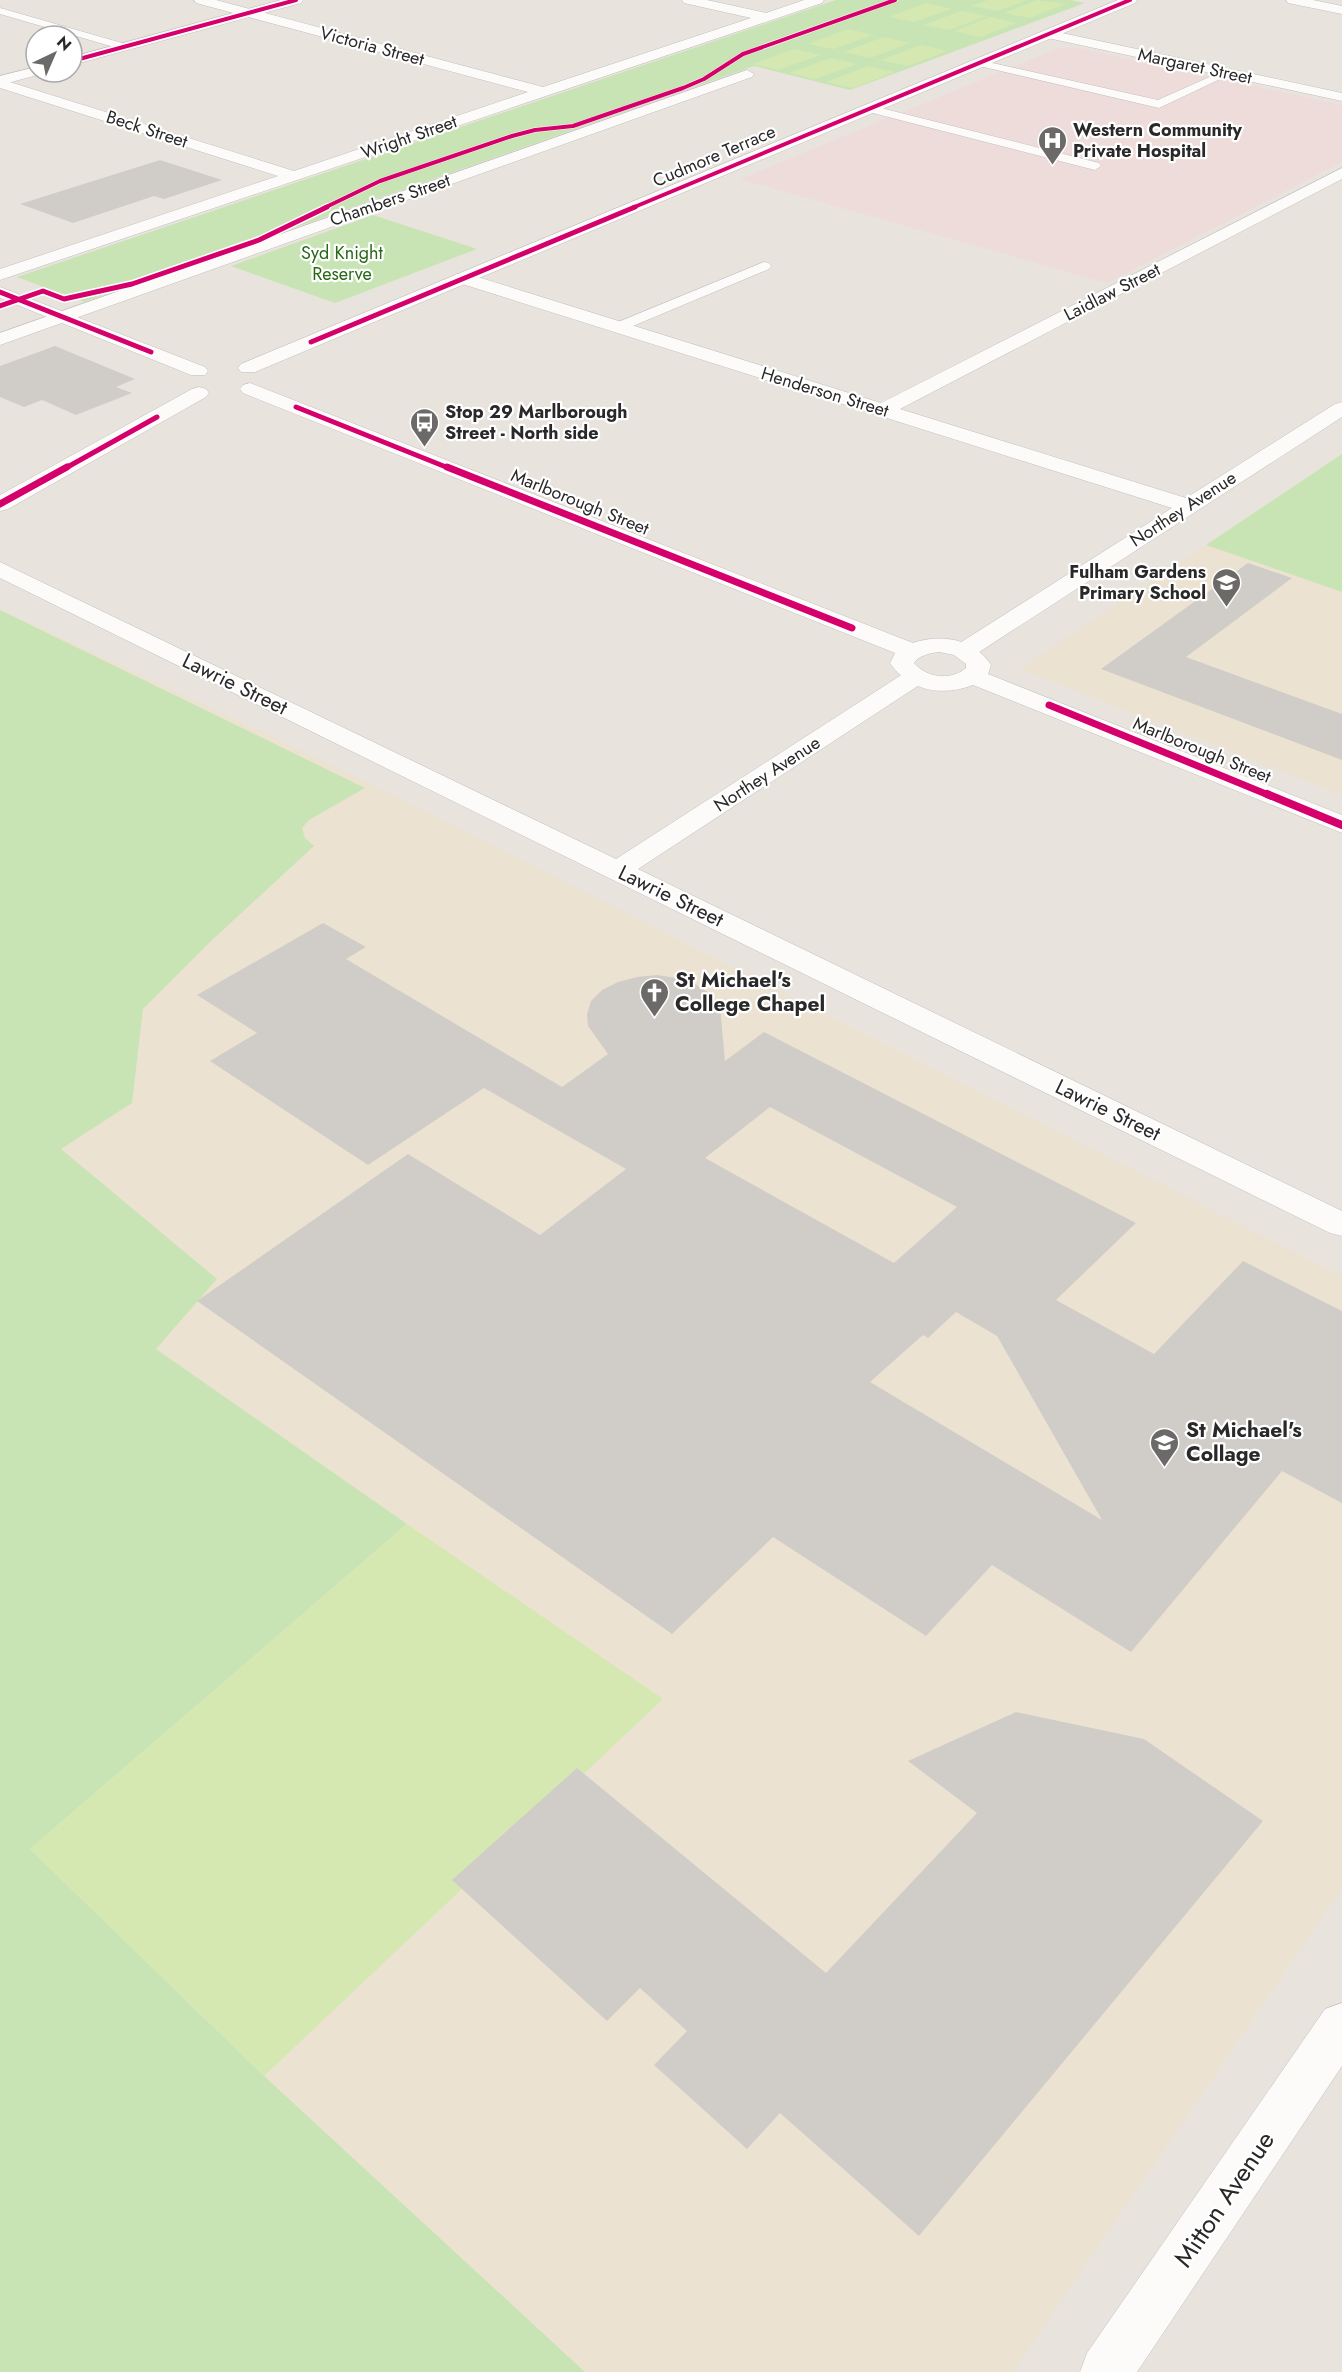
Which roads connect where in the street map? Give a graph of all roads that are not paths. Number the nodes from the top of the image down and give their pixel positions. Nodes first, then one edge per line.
1 (201, 0) edge
2 (296, 0) edge
3 (689, 0) edge
4 (818, 0) edge
5 (1130, 0) edge
6 (1293, 0) edge
7 (1342, 10) edge
8 (0, 11) edge
9 (249, 13) junction
10 (766, 17) junction
11 (1048, 34) junction
12 (125, 47) junction
13 (84, 58) edge
14 (979, 63) junction
15 (1227, 73) junction
16 (747, 74) dead end
17 (24, 75) edge
18 (0, 82) edge
19 (543, 92) junction
20 (1342, 97) edge
21 (869, 109) junction
22 (1095, 166) dead end
23 (1342, 173) edge
24 (294, 176) junction
25 (764, 266) dead end
26 (0, 275) edge
27 (462, 278) junction
28 (0, 292) edge
29 (63, 317) junction
30 (616, 328) junction
31 (0, 339) edge
32 (249, 368) junction
33 (198, 371) junction
34 (225, 392) junction
35 (1342, 408) edge
36 (883, 410) junction
37 (0, 504) edge
38 (1188, 506) junction
39 (0, 569) edge
40 (910, 651) junction
41 (964, 651) junction
42 (973, 676) junction
43 (915, 678) junction
44 (1342, 825) edge
45 (618, 870) junction
46 (1342, 1225) edge
47 (1342, 2025) edge
48 (1107, 2372) edge

1 - 9 street, Victoria Street
2 - 9 street
3 - 10 street
4 - 10 street, Wright Street
5 - 11 street, Cudmore Terrace
6 - 7 street
8 - 12 lane
9 - 12 street
9 - 19 street, Victoria Street
10 - 19 street, Wright Street
11 - 14 street, Cudmore Terrace
11 - 15 street, Margaret Street
12 - 13 street
14 - 15 lane
14 - 21 street, Cudmore Terrace
15 - 20 street, Margaret Street
16 - 29 street, Chambers Street
17 - 18 street
18 - 24 street, Beck Street
19 - 24 street, Wright Street
21 - 22 lane
21 - 27 street, Cudmore Terrace
23 - 36 street, Laidlaw Street
24 - 26 street, Wright Street
25 - 30 lane
27 - 30 street, Henderson Street
27 - 32 street, Cudmore Terrace
28 - 29 street
29 - 31 street, Chambers Street
29 - 33 street
30 - 36 street, Henderson Street
32 - 33 street
32 - 34 street
33 - 34 street
34 - 37 street
34 - 40 street, Marlborough Street
35 - 38 street, Northey Avenue
36 - 38 street, Henderson Street
38 - 41 street, Northey Avenue
39 - 45 street, Lawrie Street
40 - 41 street
40 - 43 street
41 - 42 street
42 - 43 street
42 - 44 street, Marlborough Street
43 - 45 street, Northey Avenue
45 - 46 street, Lawrie Street
47 - 48 street, Mitton Avenue

